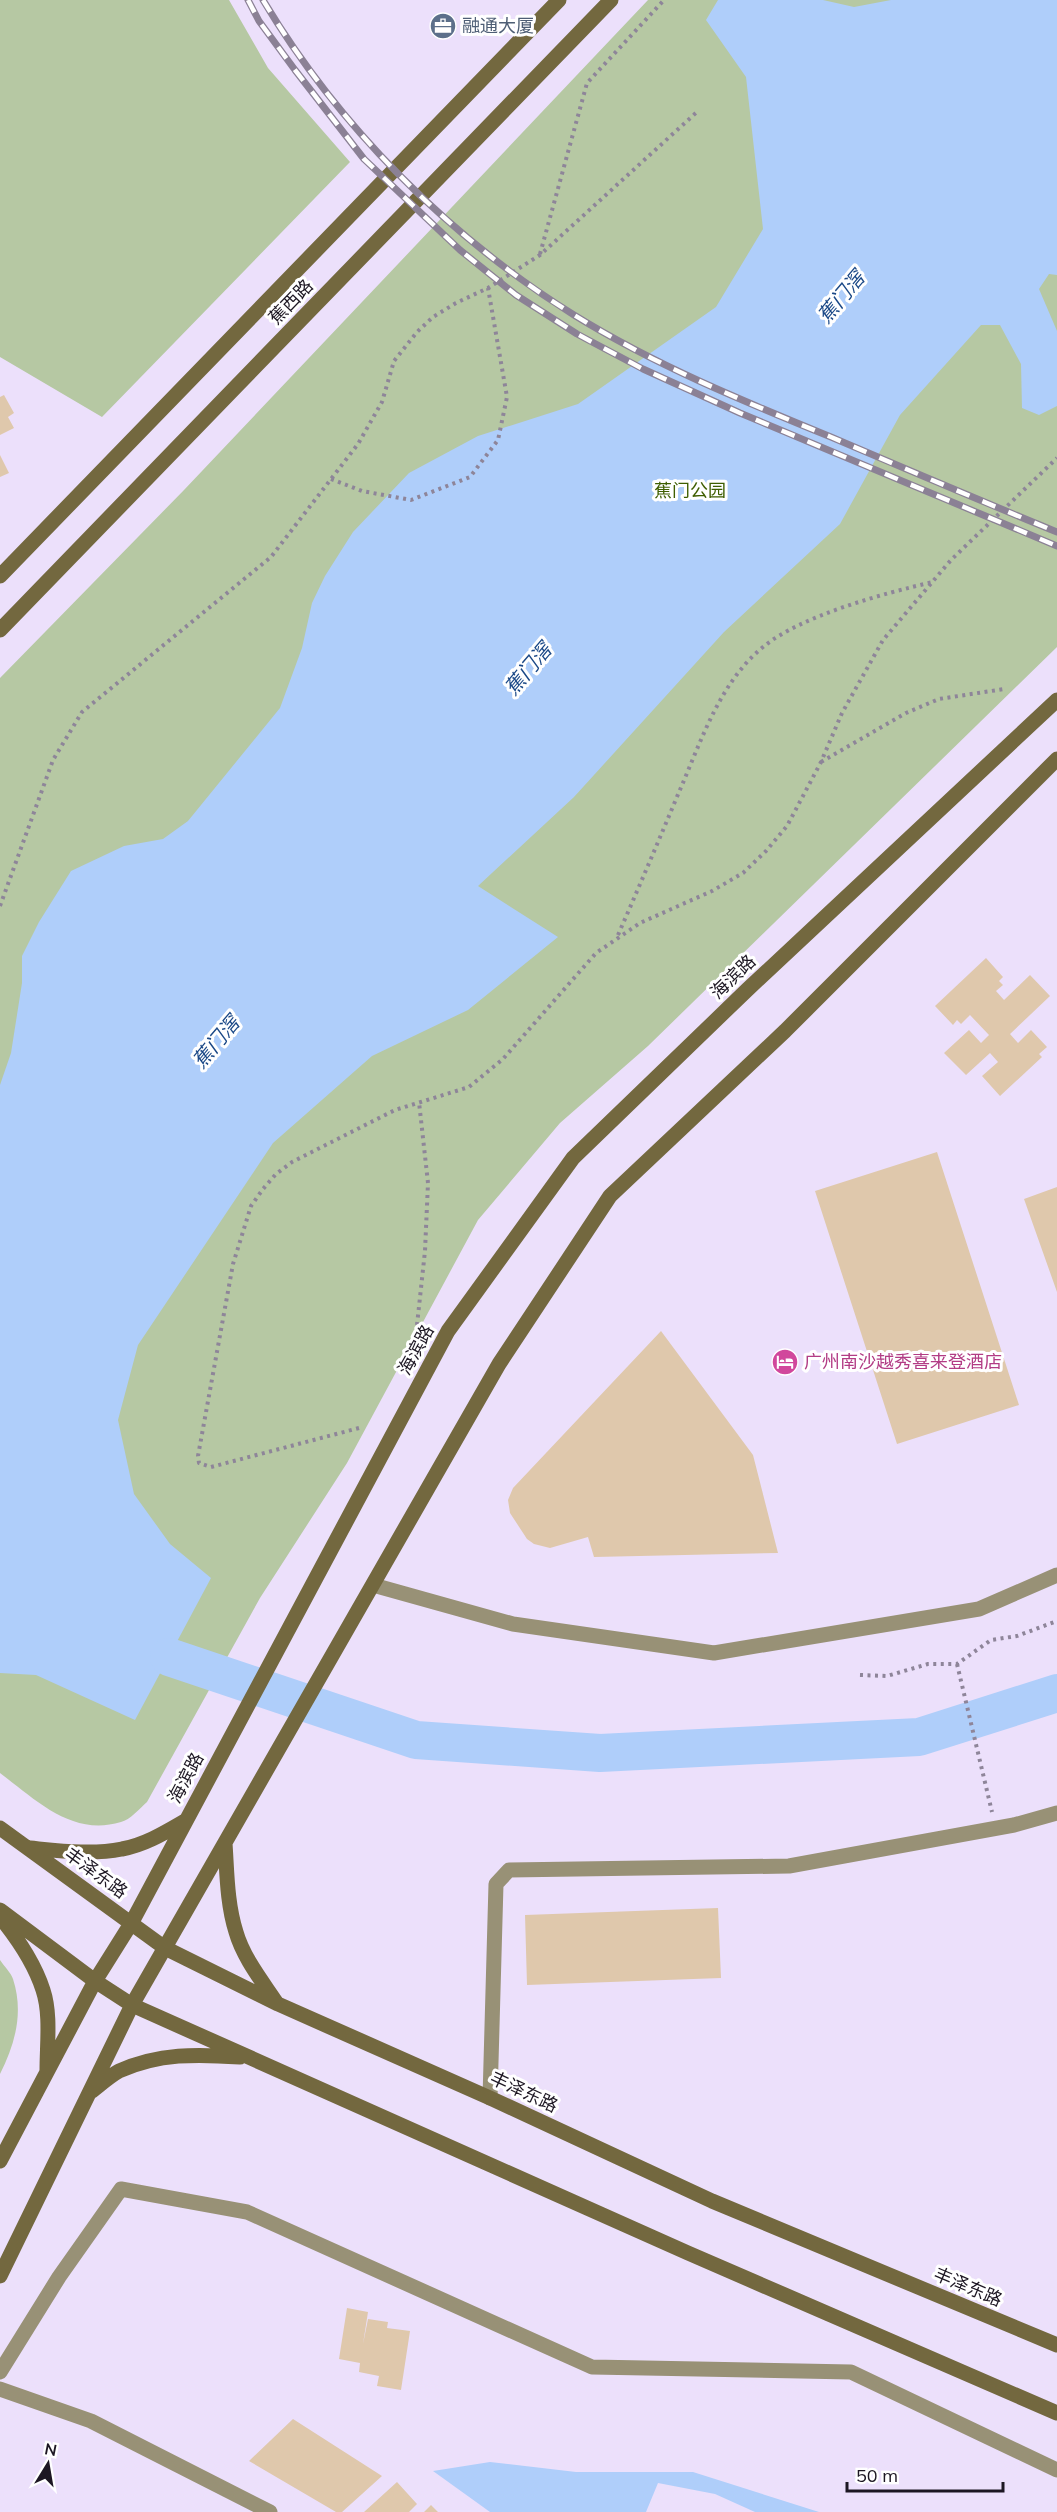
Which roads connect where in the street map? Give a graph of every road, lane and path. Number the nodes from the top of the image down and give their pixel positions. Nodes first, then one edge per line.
1 (559, 0) edge
2 (611, 0) edge
3 (664, 0) edge
4 (698, 111) dead end
5 (540, 255) junction
6 (488, 288) junction
7 (1057, 458) edge
8 (331, 479) junction
9 (0, 576) edge
10 (933, 582) junction
11 (0, 630) edge
12 (1004, 689) dead end
13 (1057, 700) edge
14 (1057, 759) edge
15 (821, 762) junction
16 (0, 906) edge
17 (618, 936) junction
18 (419, 1102) junction
19 (417, 1325) dead end
20 (358, 1428) dead end
21 (1057, 1575) edge
22 (373, 1584) junction
23 (1057, 1621) edge
24 (957, 1664) junction
25 (860, 1675) dead end
26 (1057, 1813) edge
27 (185, 1821) junction
28 (0, 1828) edge
29 (996, 1828) junction
30 (225, 1843) junction
31 (28, 1848) junction
32 (0, 1910) edge
33 (0, 1917) edge
34 (132, 1922) junction
35 (165, 1948) junction
36 (95, 1981) junction
37 (278, 2004) junction
38 (132, 2005) junction
39 (251, 2058) junction
40 (47, 2072) junction
41 (90, 2092) junction
42 (490, 2098) junction
43 (0, 2162) edge
44 (0, 2276) edge
45 (1057, 2345) edge
46 (0, 2372) edge
47 (0, 2389) edge
48 (1057, 2413) edge
49 (1057, 2470) edge
50 (270, 2512) edge

1 - 9 street, 蕉西路
2 - 11 street, 蕉西路
3 - 5 path
4 - 5 path
5 - 6 path
6 - 8 path
6 - 8 path
7 - 10 path
8 - 16 path
10 - 15 path
10 - 17 path
12 - 15 path
13 - 27 street, 海滨路
14 - 22 street
15 - 17 path
17 - 18 path
18 - 19 path
18 - 20 path
21 - 22 street
22 - 30 street
23 - 24 path
24 - 25 path
24 - 29 path
26 - 29 street
27 - 31 street
27 - 34 street, 海滨路
28 - 31 street, 丰泽东路
29 - 42 street
30 - 35 street
30 - 37 street
31 - 34 street, 丰泽东路
32 - 36 street
33 - 40 street
34 - 35 street, 丰泽东路
34 - 36 street, 海滨路
35 - 37 street, 丰泽东路
35 - 38 street
36 - 38 street
36 - 40 street, 海滨路
37 - 42 street, 丰泽东路
38 - 39 street
38 - 41 street
39 - 41 street
39 - 48 street
40 - 43 street, 海滨路
41 - 44 street
42 - 45 street, 丰泽东路
46 - 49 street
47 - 50 street

